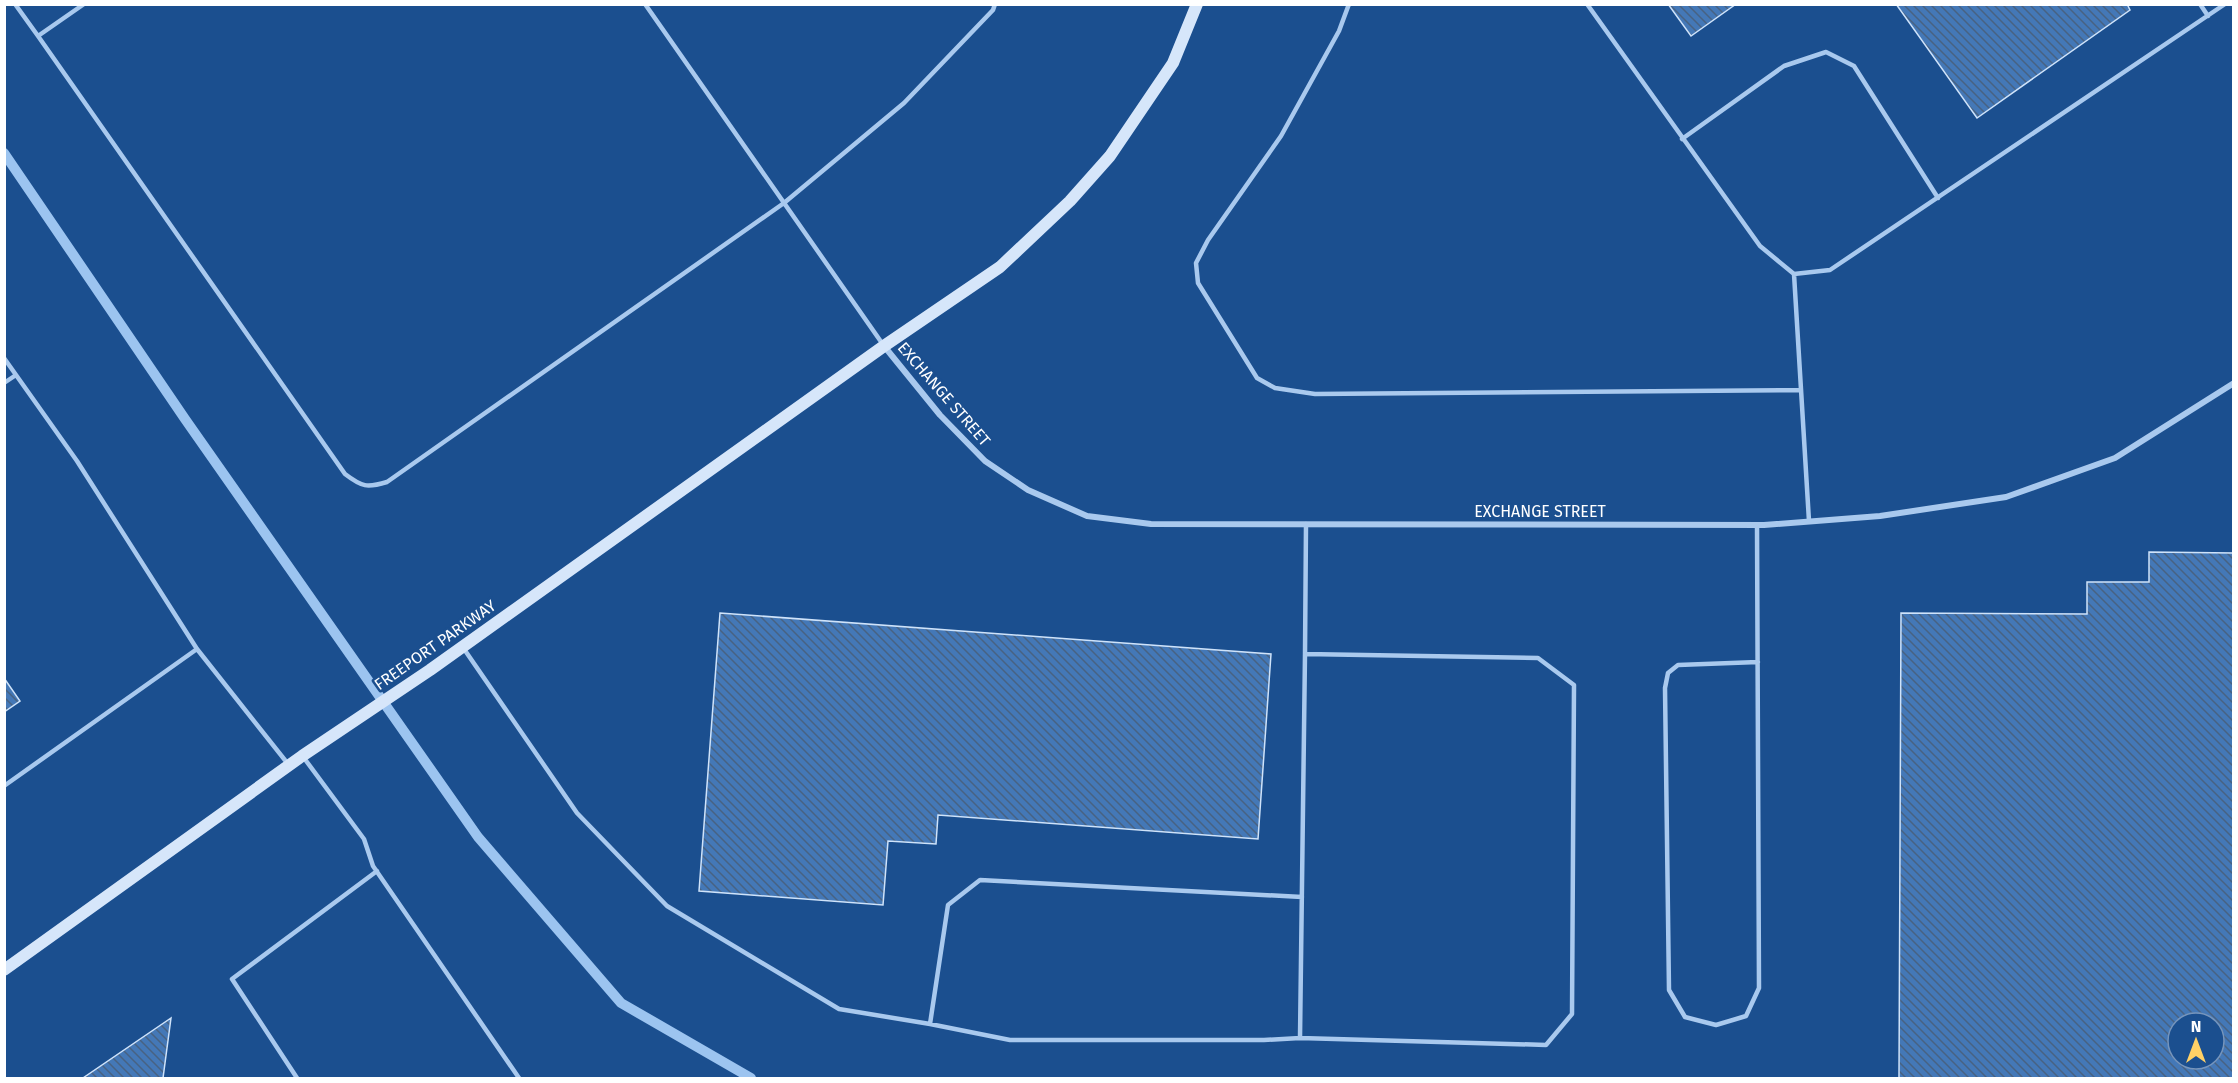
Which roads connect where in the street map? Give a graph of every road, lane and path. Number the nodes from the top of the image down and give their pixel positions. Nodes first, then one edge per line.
1 (15, 4) edge
2 (84, 4) edge
3 (645, 4) edge
4 (995, 4) edge
5 (1197, 4) edge
6 (1349, 4) edge
7 (1587, 4) edge
8 (2200, 4) edge
9 (2226, 4) edge
10 (2208, 16) junction
11 (38, 36) junction
12 (1682, 139) junction
13 (1938, 198) junction
14 (784, 203) junction
15 (1794, 274) junction
16 (884, 346) junction
17 (4, 358) edge
18 (16, 375) junction
19 (4, 383) edge
20 (2234, 383) edge
21 (1801, 390) junction
22 (1809, 521) junction
23 (1306, 524) junction
24 (1757, 525) junction
25 (463, 646) junction
26 (196, 649) junction
27 (1305, 654) junction
28 (1758, 662) junction
29 (302, 756) junction
30 (290, 766) junction
31 (4, 786) edge
32 (377, 872) junction
33 (1302, 897) junction
34 (4, 970) edge
35 (930, 1024) junction
36 (1300, 1038) junction
37 (297, 1078) edge
38 (519, 1078) edge

1 - 11 lane
2 - 11 lane
3 - 14 lane
4 - 14 lane
5 - 16 main road, FREEPORT PARKWAY
6 - 21 lane
7 - 12 lane
8 - 10 lane
9 - 10 lane
10 - 13 lane
11 - 14 lane
12 - 13 lane
12 - 15 lane
13 - 15 lane
14 - 16 lane
15 - 21 lane
16 - 23 street, EXCHANGE STREET
16 - 25 main road, FREEPORT PARKWAY
17 - 18 lane
18 - 19 lane
18 - 26 lane
20 - 22 street, EXCHANGE STREET
21 - 22 lane
22 - 24 street, EXCHANGE STREET
23 - 24 street, EXCHANGE STREET
23 - 27 lane
24 - 28 lane
25 - 29 main road, FREEPORT PARKWAY
25 - 35 lane
26 - 30 lane
26 - 31 lane
27 - 33 lane
27 - 36 lane
28 - 28 lane
29 - 30 main road, FREEPORT PARKWAY
29 - 32 lane
30 - 34 main road, FREEPORT PARKWAY
32 - 37 lane
32 - 38 lane
33 - 35 lane
33 - 36 lane
35 - 36 lane

